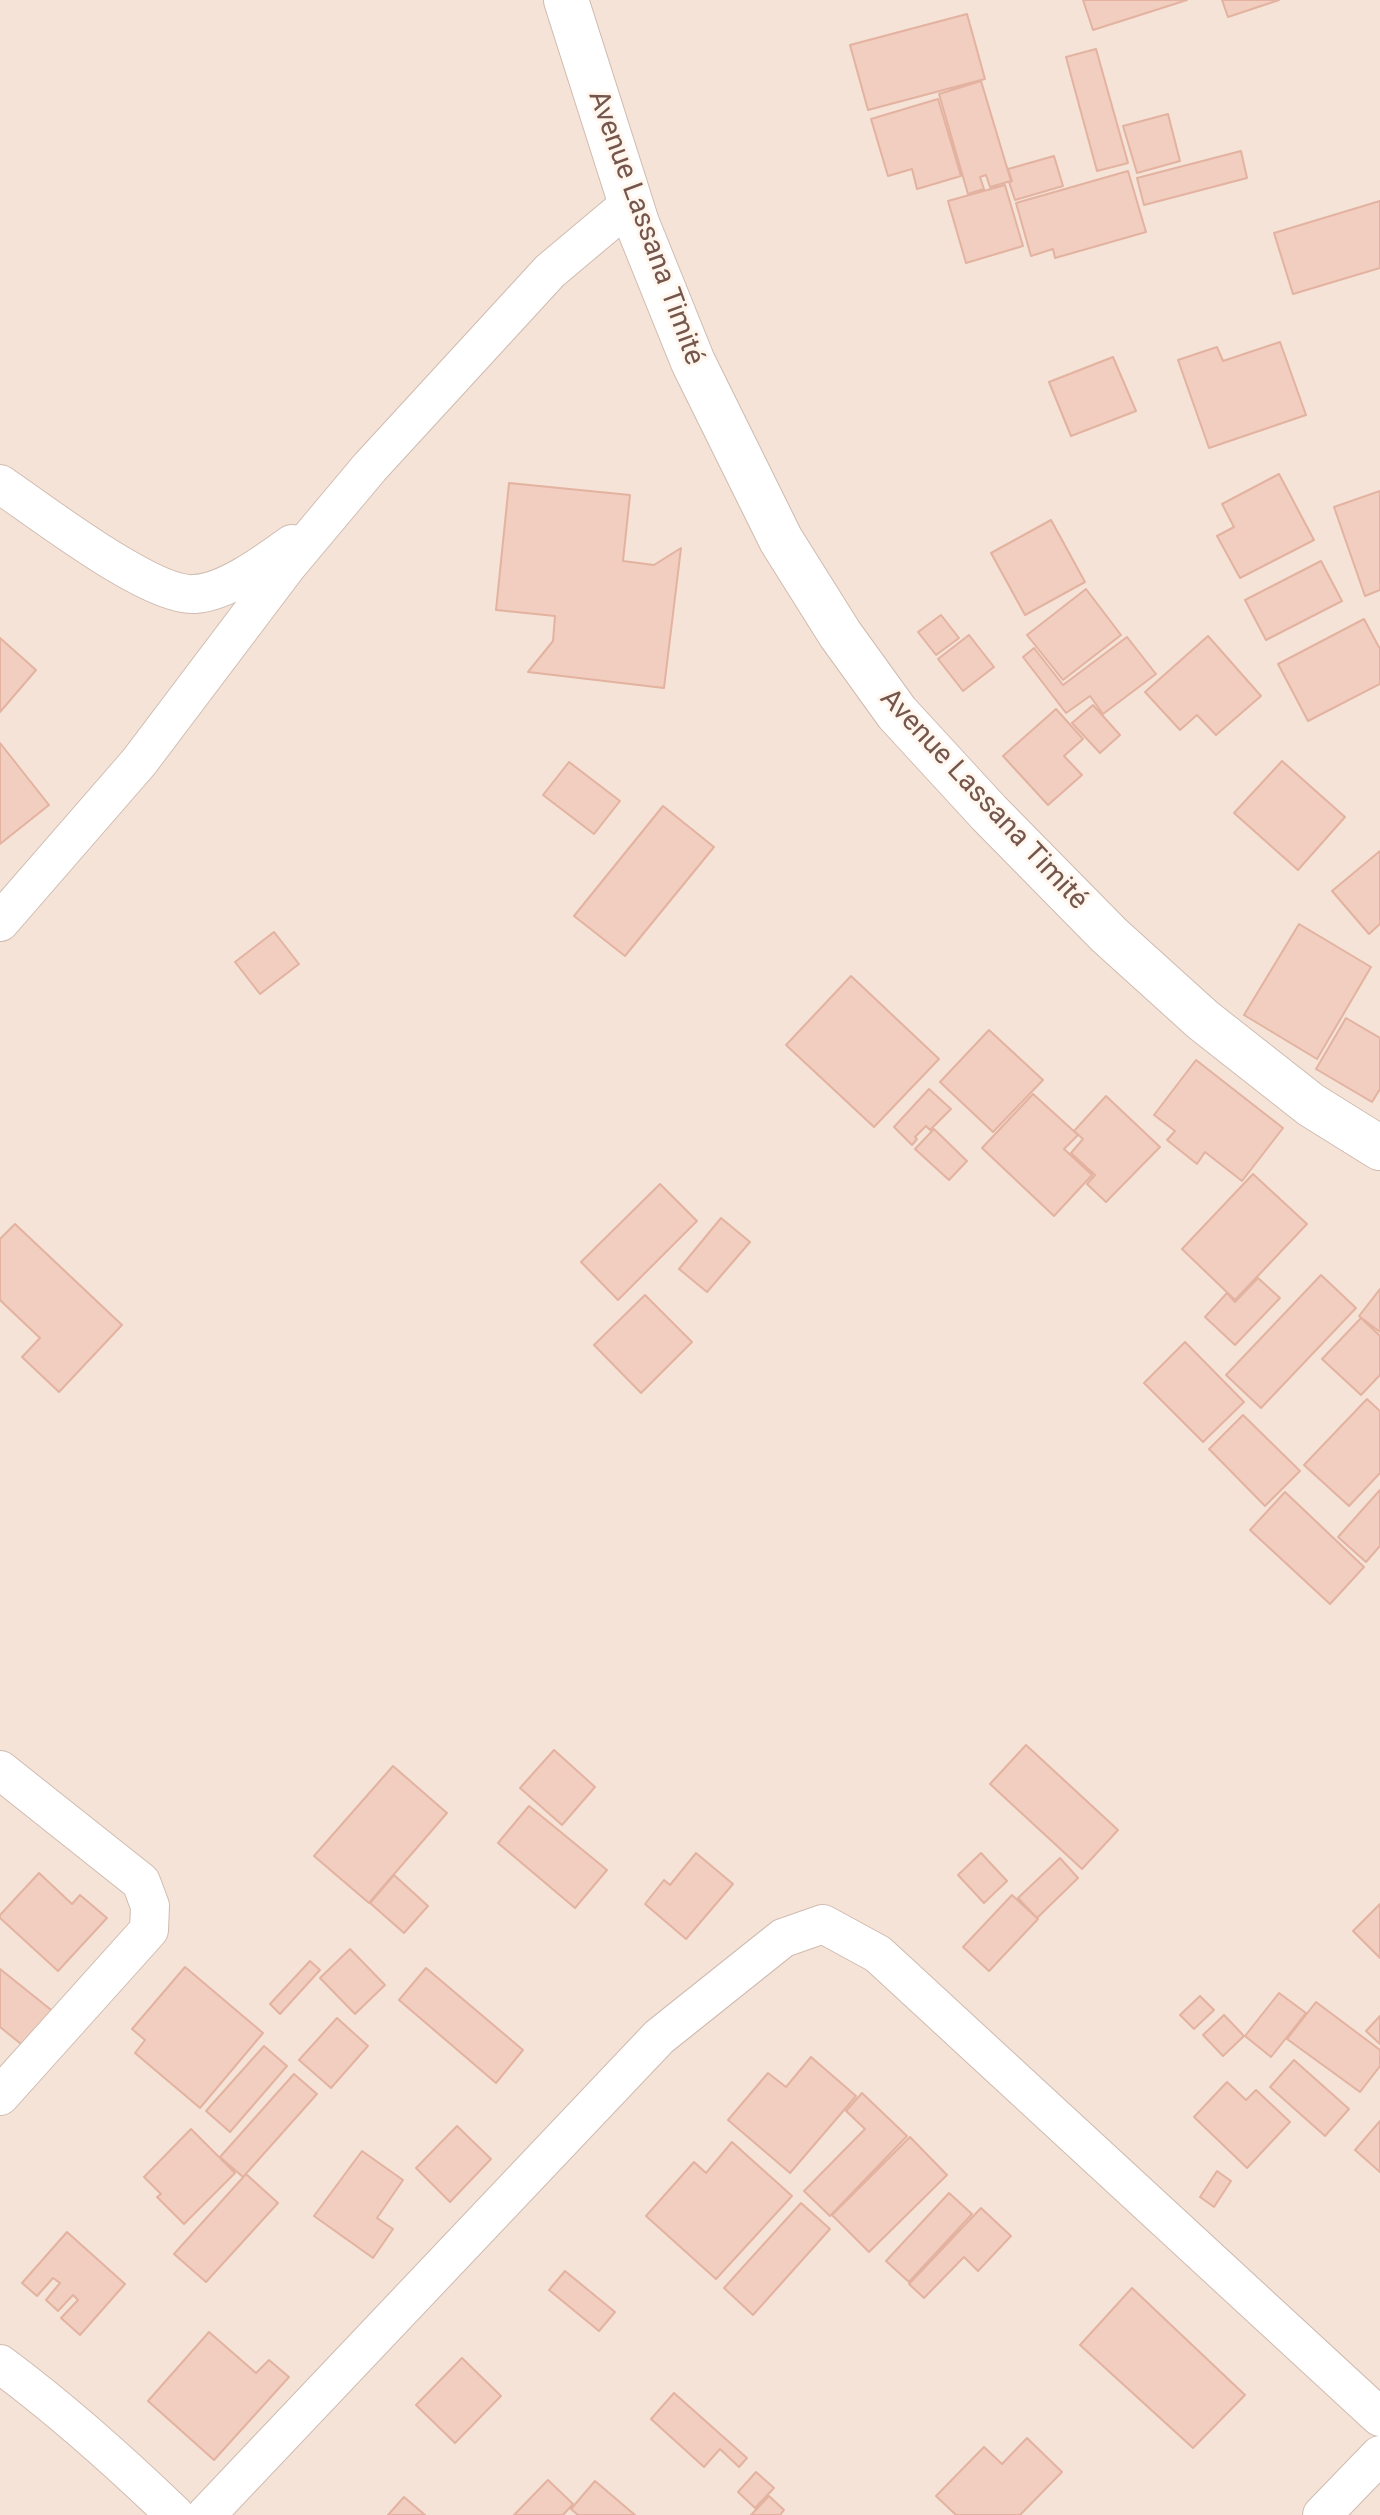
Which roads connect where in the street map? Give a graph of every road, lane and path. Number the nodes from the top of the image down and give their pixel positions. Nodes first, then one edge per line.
1 (566, 0) edge
2 (631, 203) junction
3 (0, 484) edge
4 (327, 518) junction
5 (0, 922) edge
6 (1380, 1148) edge
7 (0, 1770) edge
8 (0, 2096) edge
9 (0, 2364) edge
10 (1380, 2417) edge
11 (1380, 2455) edge
12 (175, 2515) edge
13 (206, 2515) edge
14 (1322, 2515) edge

1 - 2 street, Avenue Lassana Timité
2 - 4 street
2 - 6 street, Avenue Lassana Timité
3 - 4 street
4 - 5 street
7 - 8 street
9 - 12 street
10 - 13 street
11 - 14 street

